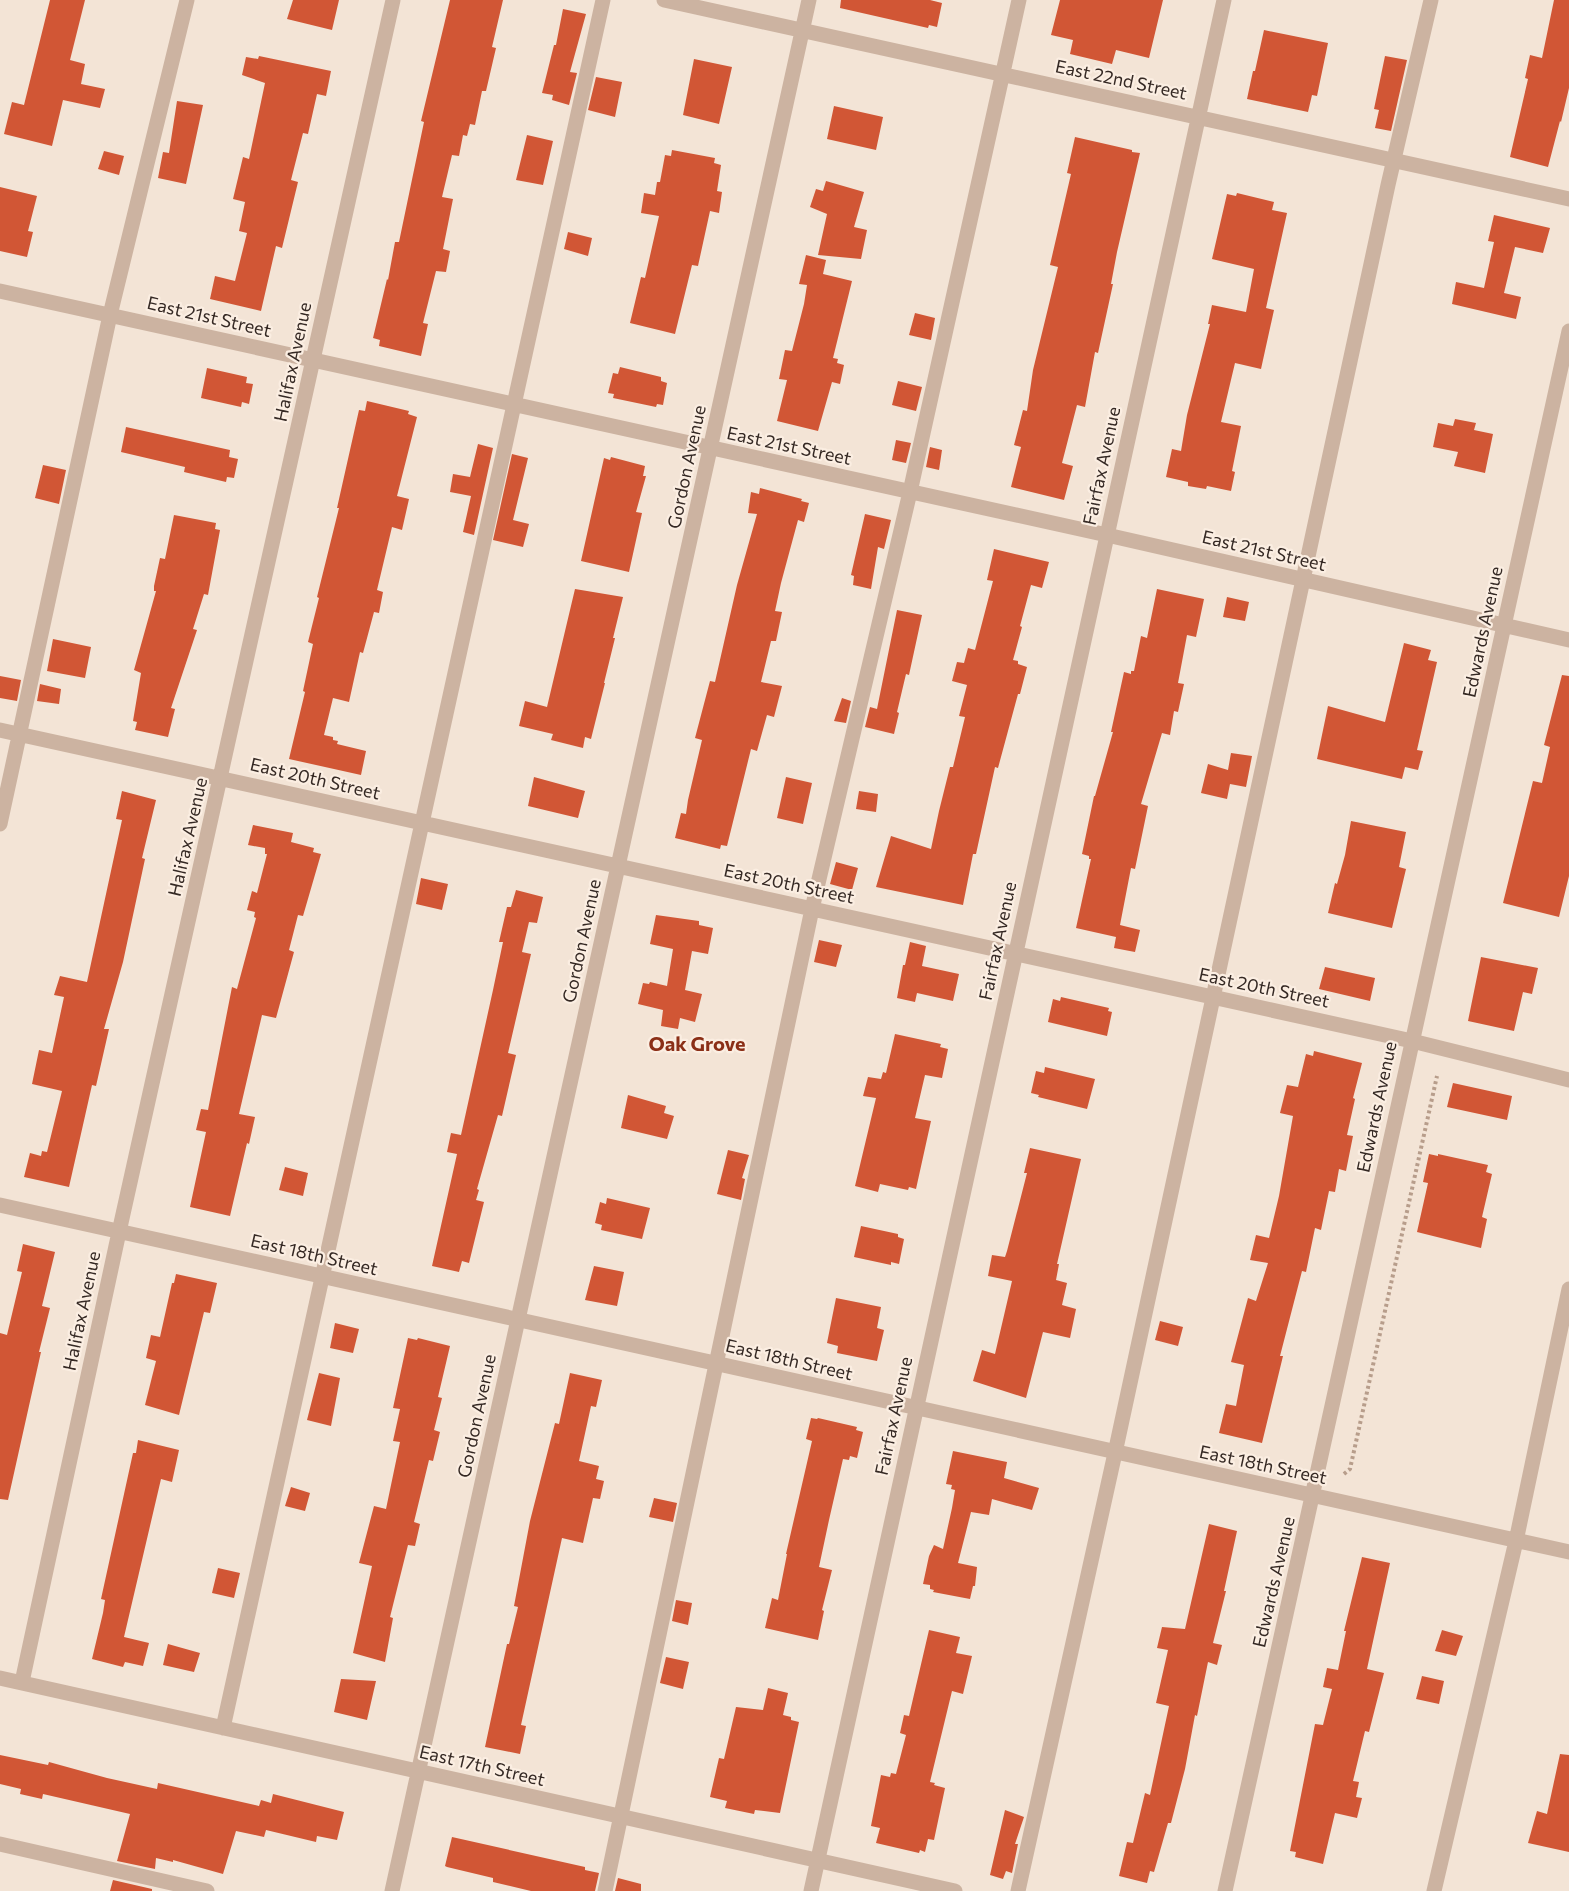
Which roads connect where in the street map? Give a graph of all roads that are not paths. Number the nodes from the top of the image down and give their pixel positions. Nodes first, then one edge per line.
1 (187, 0) edge
2 (393, 0) edge
3 (603, 0) edge
4 (664, 0) edge
5 (809, 0) edge
6 (1019, 0) edge
7 (1224, 0) edge
8 (1431, 0) edge
9 (802, 30) junction
10 (1002, 74) junction
11 (1198, 118) junction
12 (1393, 160) junction
13 (1569, 199) edge
14 (0, 291) edge
15 (110, 315) junction
16 (1569, 331) edge
17 (314, 361) junction
18 (513, 405) junction
19 (711, 449) junction
20 (909, 492) junction
21 (1107, 535) junction
22 (1304, 580) junction
23 (1505, 626) junction
24 (1569, 640) edge
25 (0, 730) edge
26 (19, 734) junction
27 (221, 778) junction
28 (420, 822) junction
29 (0, 824) edge
30 (618, 867) junction
31 (812, 909) junction
32 (1015, 953) junction
33 (1212, 997) junction
34 (1412, 1041) junction
35 (1569, 1080) edge
36 (0, 1205) edge
37 (119, 1232) junction
38 (324, 1277) junction
39 (1569, 1289) edge
40 (518, 1320) junction
41 (716, 1364) junction
42 (916, 1409) junction
43 (1115, 1453) junction
44 (1313, 1496) junction
45 (1516, 1541) junction
46 (1569, 1552) edge
47 (0, 1678) edge
48 (22, 1682) junction
49 (223, 1728) junction
50 (418, 1772) junction
51 (621, 1817) junction
52 (0, 1844) edge
53 (818, 1861) junction
54 (207, 1891) edge
55 (392, 1891) edge
56 (605, 1891) edge
57 (811, 1891) edge
58 (955, 1891) edge
59 (1018, 1891) edge
60 (1225, 1891) edge
61 (1434, 1891) edge

1 - 15 street
2 - 17 street, Halifax Avenue
3 - 18 street
4 - 9 street, East 22nd Street
5 - 9 street, Gordon Avenue
6 - 10 street
7 - 11 street, Fairfax Avenue
8 - 12 street
9 - 10 street, East 22nd Street
9 - 19 street, Gordon Avenue
10 - 11 street, East 22nd Street
10 - 20 street
11 - 12 street, East 22nd Street
11 - 21 street, Fairfax Avenue
12 - 13 street, East 22nd Street
12 - 22 street
14 - 15 street, East 21st Street
15 - 17 street, East 21st Street
15 - 26 street
16 - 23 street, Edwards Avenue
17 - 18 street, East 21st Street
17 - 27 street, Halifax Avenue
18 - 19 street, East 21st Street
18 - 28 street
19 - 20 street, East 21st Street
19 - 30 street, Gordon Avenue
20 - 21 street, East 21st Street
20 - 31 street
21 - 22 street, East 21st Street
21 - 32 street, Fairfax Avenue
22 - 23 street, East 21st Street
22 - 33 street
23 - 24 street, East 21st Street
23 - 34 street, Edwards Avenue
25 - 26 street, East 20th Street
26 - 27 street, East 20th Street
26 - 29 street
27 - 28 street, East 20th Street
27 - 37 street, Halifax Avenue
28 - 30 street, East 20th Street
28 - 38 street
30 - 31 street, East 20th Street
30 - 40 street, Gordon Avenue
31 - 32 street, East 20th Street
31 - 41 street
32 - 33 street, East 20th Street
32 - 42 street, Fairfax Avenue
33 - 34 street, East 20th Street
33 - 43 street
34 - 35 street, East 20th Street
34 - 44 street, Edwards Avenue
36 - 37 street, East 18th Street
37 - 38 street, East 18th Street
37 - 48 street, Halifax Avenue
38 - 40 street, East 18th Street
38 - 49 street
39 - 45 street
40 - 41 street, East 18th Street
40 - 50 street, Gordon Avenue
41 - 42 street, East 18th Street
41 - 51 street
42 - 43 street, East 18th Street
42 - 53 street, Fairfax Avenue
43 - 44 street, East 18th Street
43 - 59 street
44 - 45 street, East 18th Street
44 - 60 street, Edwards Avenue
45 - 46 street, East 18th Street
45 - 61 street
47 - 48 street, East 17th Street
48 - 49 street, East 17th Street
49 - 50 street, East 17th Street
50 - 51 street, East 17th Street
50 - 55 street, Gordon Avenue
51 - 53 street, East 17th Street
51 - 56 street
52 - 54 street
53 - 57 street, Fairfax Avenue
53 - 58 street, East 17th Street

